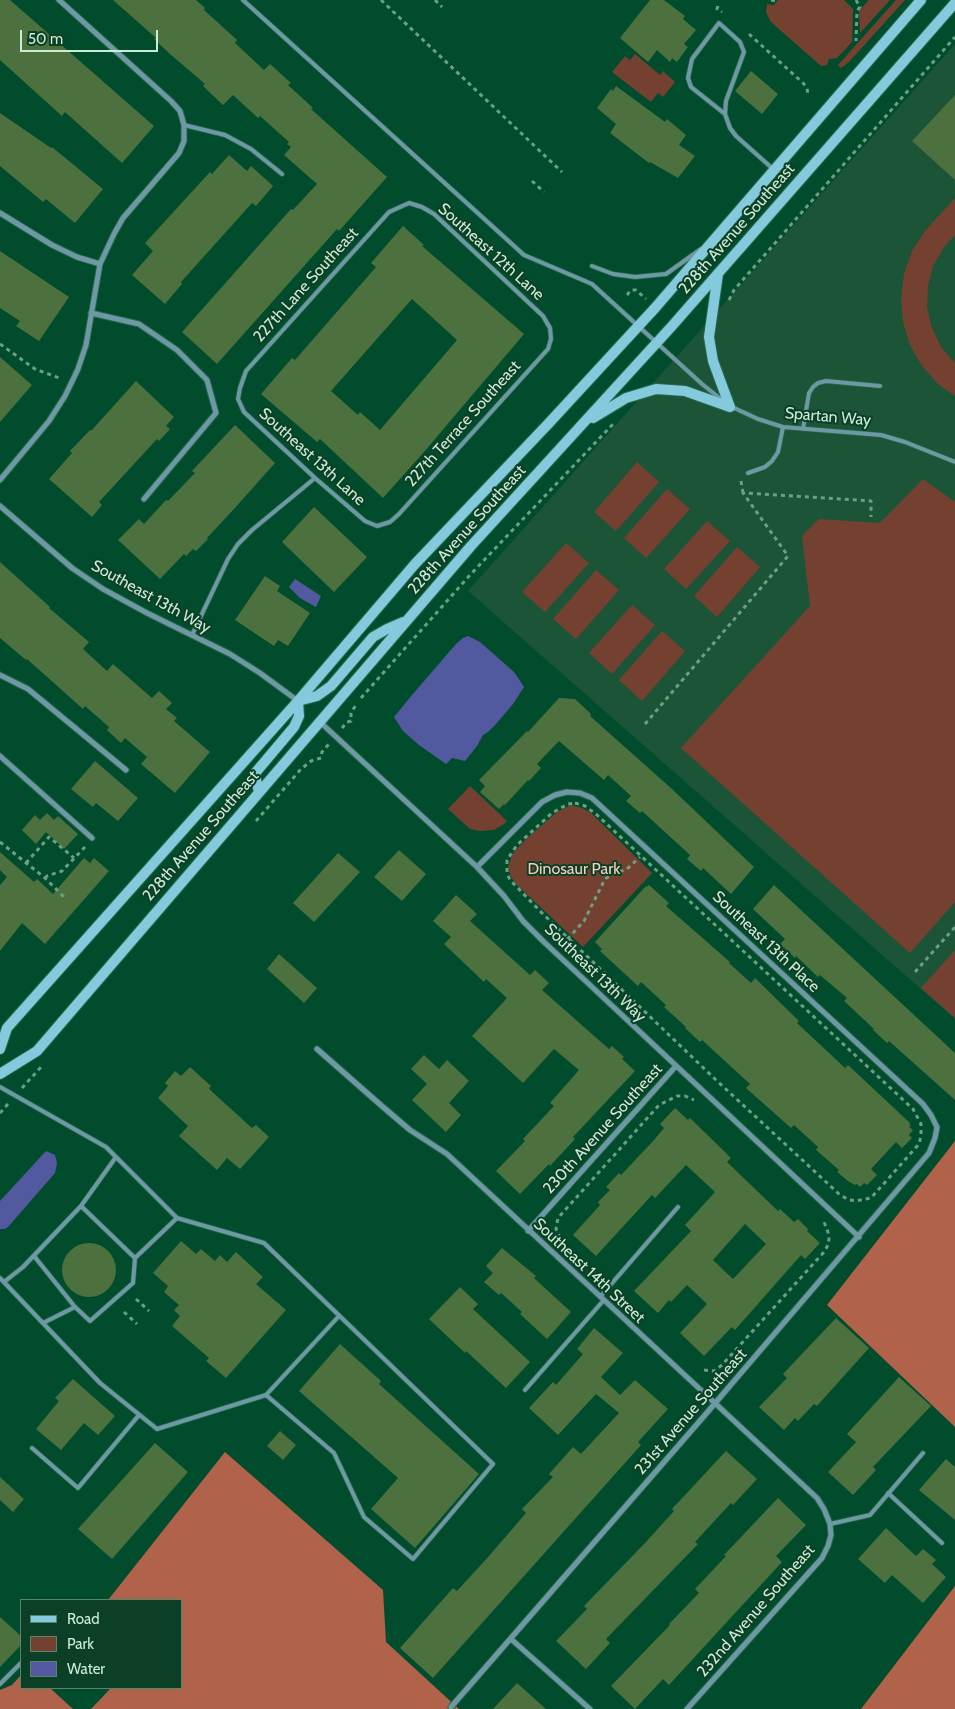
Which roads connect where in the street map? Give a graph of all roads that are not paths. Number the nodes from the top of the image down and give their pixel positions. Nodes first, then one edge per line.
1 (59, 0) edge
2 (243, 0) edge
3 (921, 0) edge
4 (955, 3) edge
5 (725, 114) junction
6 (184, 125) junction
7 (775, 171) junction
8 (282, 174) dead end
9 (409, 203) joint
10 (0, 213) edge
11 (719, 236) junction
12 (100, 264) junction
13 (592, 266) dead end
14 (718, 274) junction
15 (91, 313) junction
16 (638, 326) junction
17 (550, 328) joint
18 (657, 343) junction
19 (880, 386) dead end
20 (238, 399) joint
21 (730, 406) junction
22 (584, 423) junction
23 (783, 427) junction
24 (803, 429) junction
25 (955, 462) edge
26 (748, 472) dead end
27 (315, 478) junction
28 (0, 480) edge
29 (144, 499) dead end
30 (0, 506) edge
31 (377, 526) joint
32 (406, 621) junction
33 (192, 634) junction
34 (0, 675) edge
35 (298, 701) junction
36 (320, 722) junction
37 (0, 756) edge
38 (126, 770) dead end
39 (259, 792) junction
40 (92, 838) road end
41 (478, 867) junction
42 (0, 1049) edge
43 (318, 1049) dead end
44 (676, 1066) junction
45 (0, 1074) edge
46 (0, 1087) edge
47 (937, 1127) joint
48 (116, 1158) junction
49 (81, 1206) junction
50 (678, 1207) dead end
51 (177, 1218) junction
52 (528, 1231) junction
53 (859, 1237) junction
54 (34, 1256) junction
55 (134, 1258) junction
56 (0, 1278) edge
57 (4, 1282) junction
58 (601, 1299) junction
59 (75, 1307) junction
60 (339, 1316) junction
61 (43, 1322) junction
62 (525, 1390) dead end
63 (266, 1395) junction
64 (715, 1404) junction
65 (139, 1415) junction
66 (32, 1448) dead end
67 (923, 1453) dead end
68 (888, 1493) junction
69 (830, 1524) junction
70 (942, 1543) dead end
71 (512, 1639) junction
72 (20, 1664) edge
73 (0, 1684) edge
74 (451, 1707) dead end
75 (590, 1709) edge
76 (687, 1709) edge

1 - 6 street
2 - 16 lane, Spartan Way
3 - 7 main road, 228th Avenue Southeast
4 - 14 main road, 228th Avenue Southeast
5 - 5 lane
5 - 7 lane
6 - 8 lane
6 - 12 street
7 - 11 main road, 228th Avenue Southeast
9 - 17 lane, Southeast 12th Lane
9 - 20 lane, 227th Lane Southeast
10 - 12 street
11 - 13 lane
11 - 16 main road, 228th Avenue Southeast
12 - 15 street
14 - 18 main road, 228th Avenue Southeast
14 - 21 main road
15 - 28 street
15 - 29 street
16 - 18 lane, Spartan Way
16 - 35 main road, 228th Avenue Southeast
17 - 31 lane, 227th Terrace Southeast
18 - 21 lane, Spartan Way
18 - 22 main road, 228th Avenue Southeast
19 - 24 lane
20 - 27 lane, Southeast 13th Lane
21 - 22 main road
21 - 23 lane, Spartan Way
22 - 32 main road, 228th Avenue Southeast
23 - 24 lane, Spartan Way
23 - 26 lane
24 - 25 lane, Spartan Way
27 - 31 lane, Southeast 13th Lane
27 - 33 lane
30 - 33 street, Southeast 13th Way
32 - 35 main road
32 - 36 main road, 228th Avenue Southeast
33 - 35 street, Southeast 13th Way
34 - 38 street
35 - 39 main road
35 - 42 main road, 228th Avenue Southeast
36 - 39 main road, 228th Avenue Southeast
36 - 41 street, Southeast 13th Way
37 - 40 street
39 - 45 main road, 228th Avenue Southeast
41 - 44 street, Southeast 13th Way
41 - 47 street, Southeast 13th Place
43 - 52 street, Southeast 14th Street
44 - 52 street, 230th Avenue Southeast
44 - 53 street, Southeast 13th Way
46 - 48 lane
47 - 53 street, 231st Avenue Southeast
48 - 49 lane
48 - 51 lane
49 - 54 lane
49 - 55 lane
50 - 58 lane
51 - 55 lane
51 - 60 lane
52 - 58 street, Southeast 14th Street
53 - 64 street, 231st Avenue Southeast
54 - 57 lane
54 - 59 lane
55 - 59 lane
56 - 57 lane
57 - 61 lane
58 - 62 lane
58 - 64 street, Southeast 14th Street
59 - 61 lane
60 - 63 lane
60 - 63 lane
61 - 65 lane
63 - 65 lane
64 - 69 street, Southeast 14th Street
64 - 71 street, 231st Avenue Southeast
65 - 66 lane
67 - 68 lane
68 - 69 lane
68 - 70 lane
69 - 76 street, 232nd Avenue Southeast
71 - 74 street, 231st Avenue Southeast
71 - 75 street
72 - 73 lane

